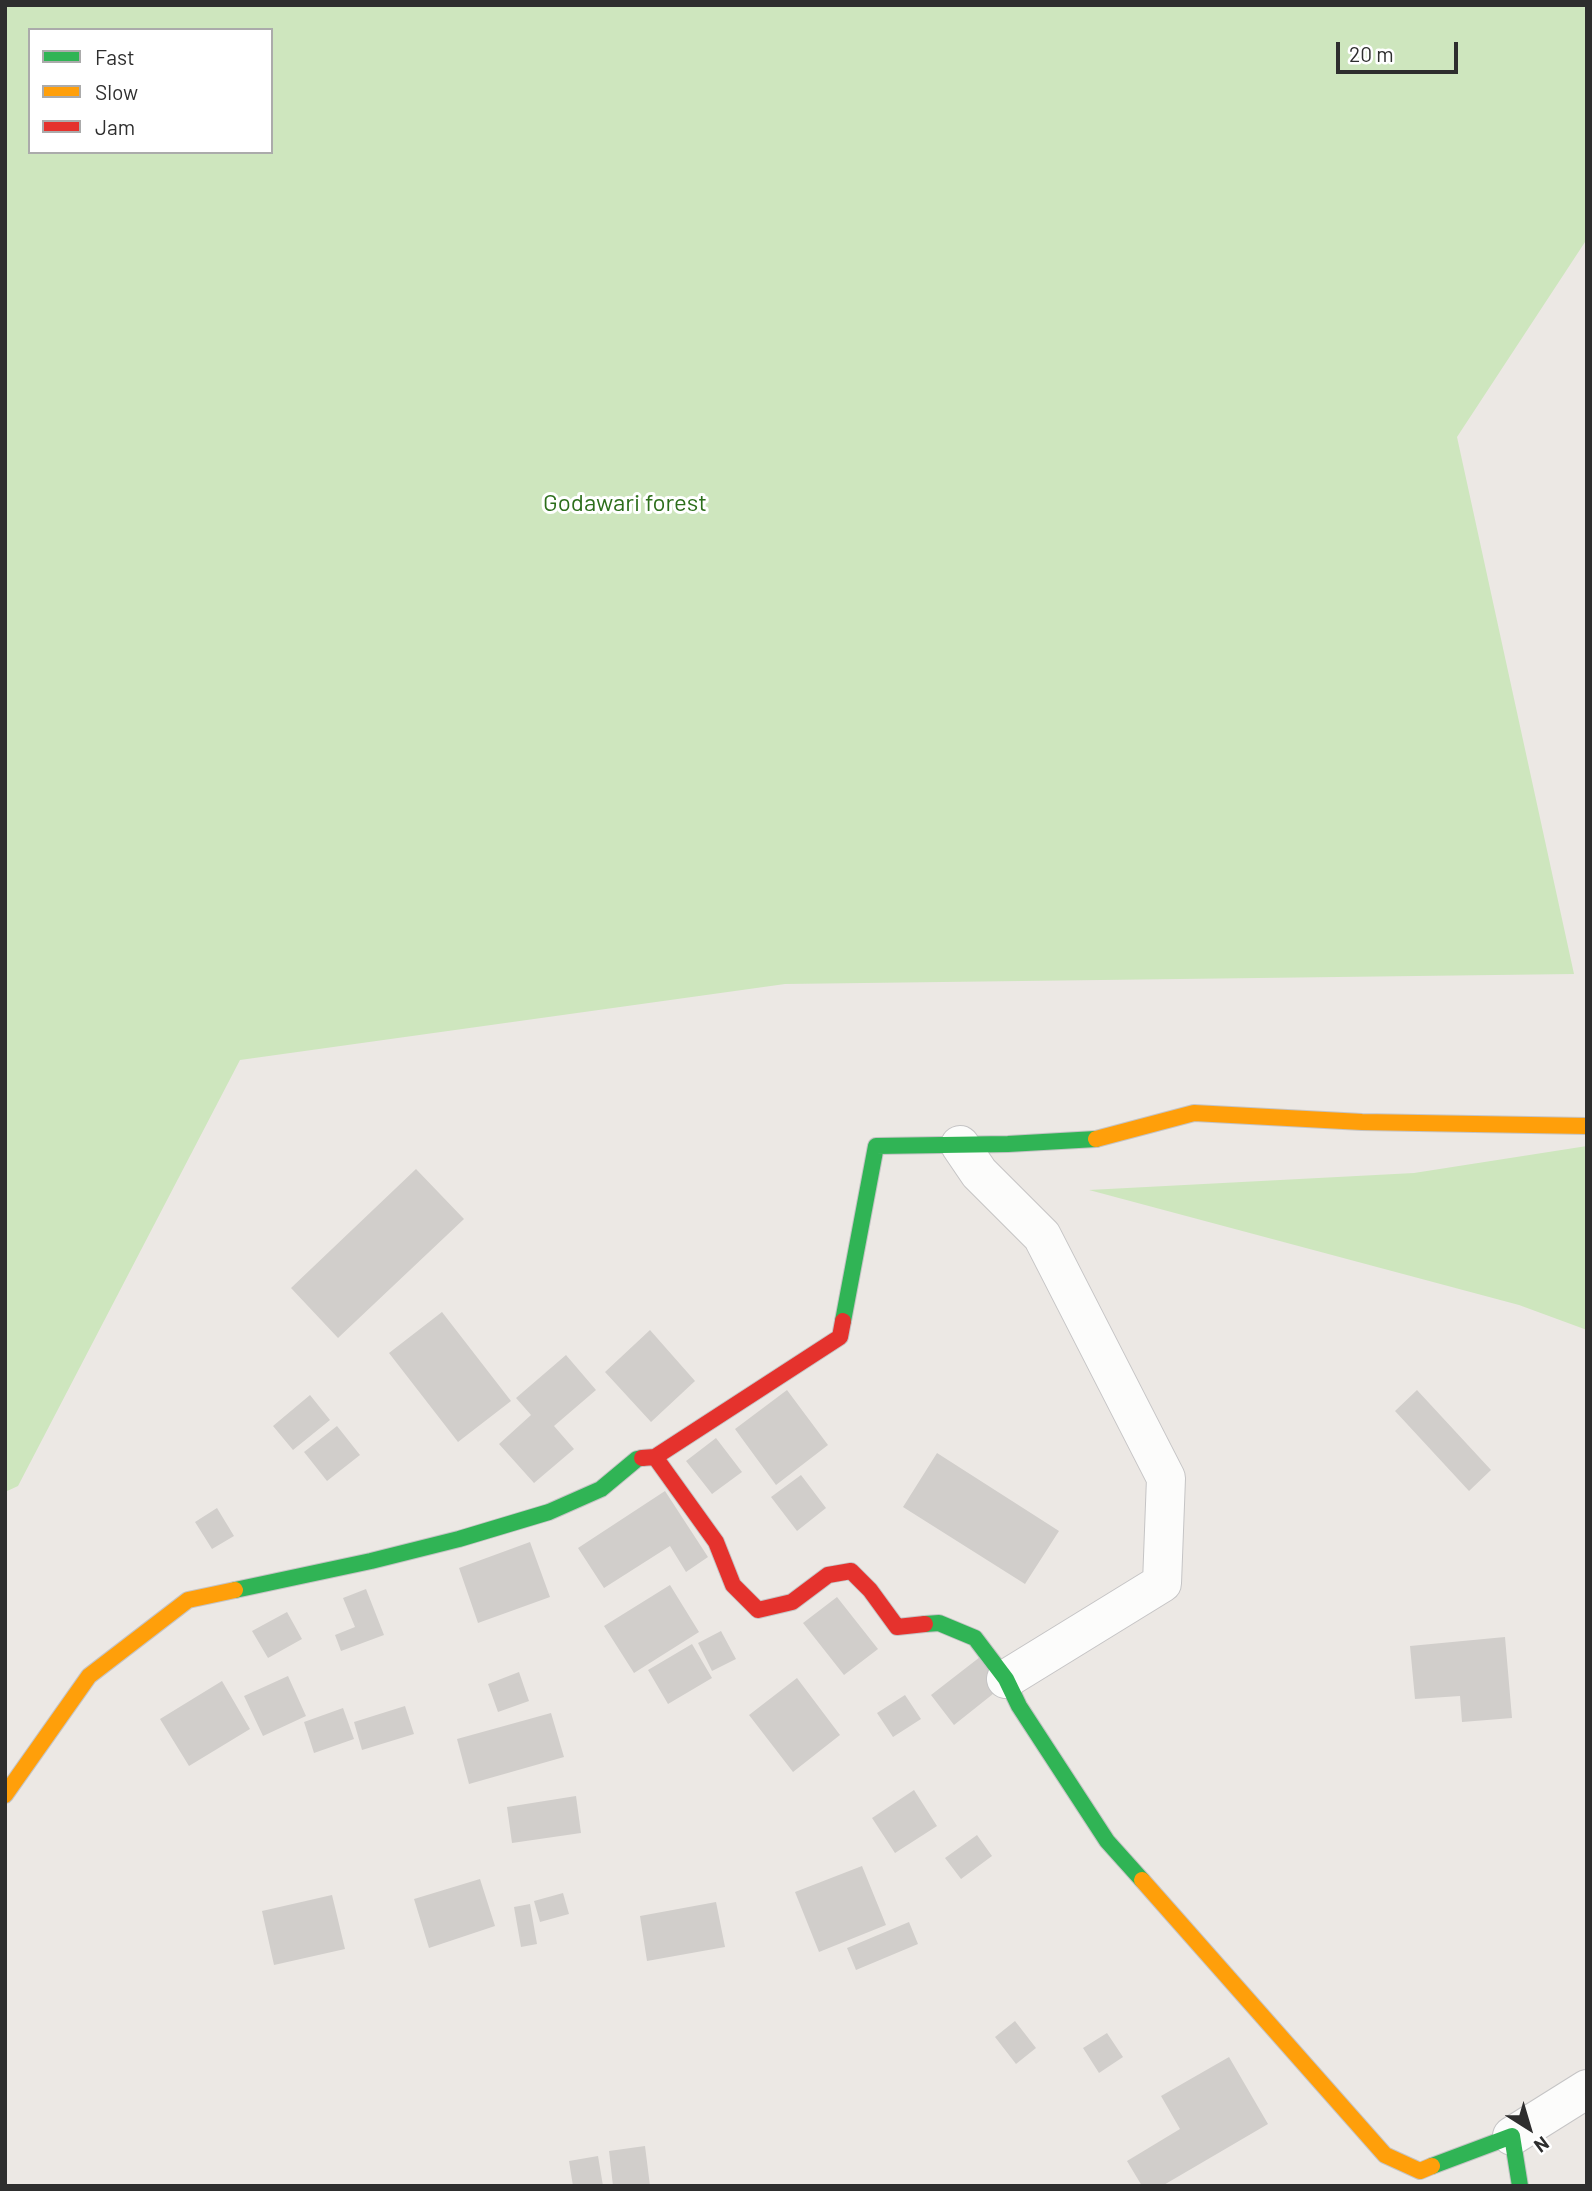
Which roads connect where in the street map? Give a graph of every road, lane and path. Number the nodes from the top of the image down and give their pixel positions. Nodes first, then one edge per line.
1 (1587, 1126) edge
2 (960, 1145) junction
3 (655, 1457) junction
4 (1006, 1679) junction
5 (5, 1794) edge
6 (1587, 2089) edge
7 (1512, 2136) junction
8 (1520, 2186) edge

1 - 2 street
2 - 3 street
2 - 4 street
3 - 4 street
3 - 5 street
4 - 7 street
6 - 7 street
7 - 8 street

